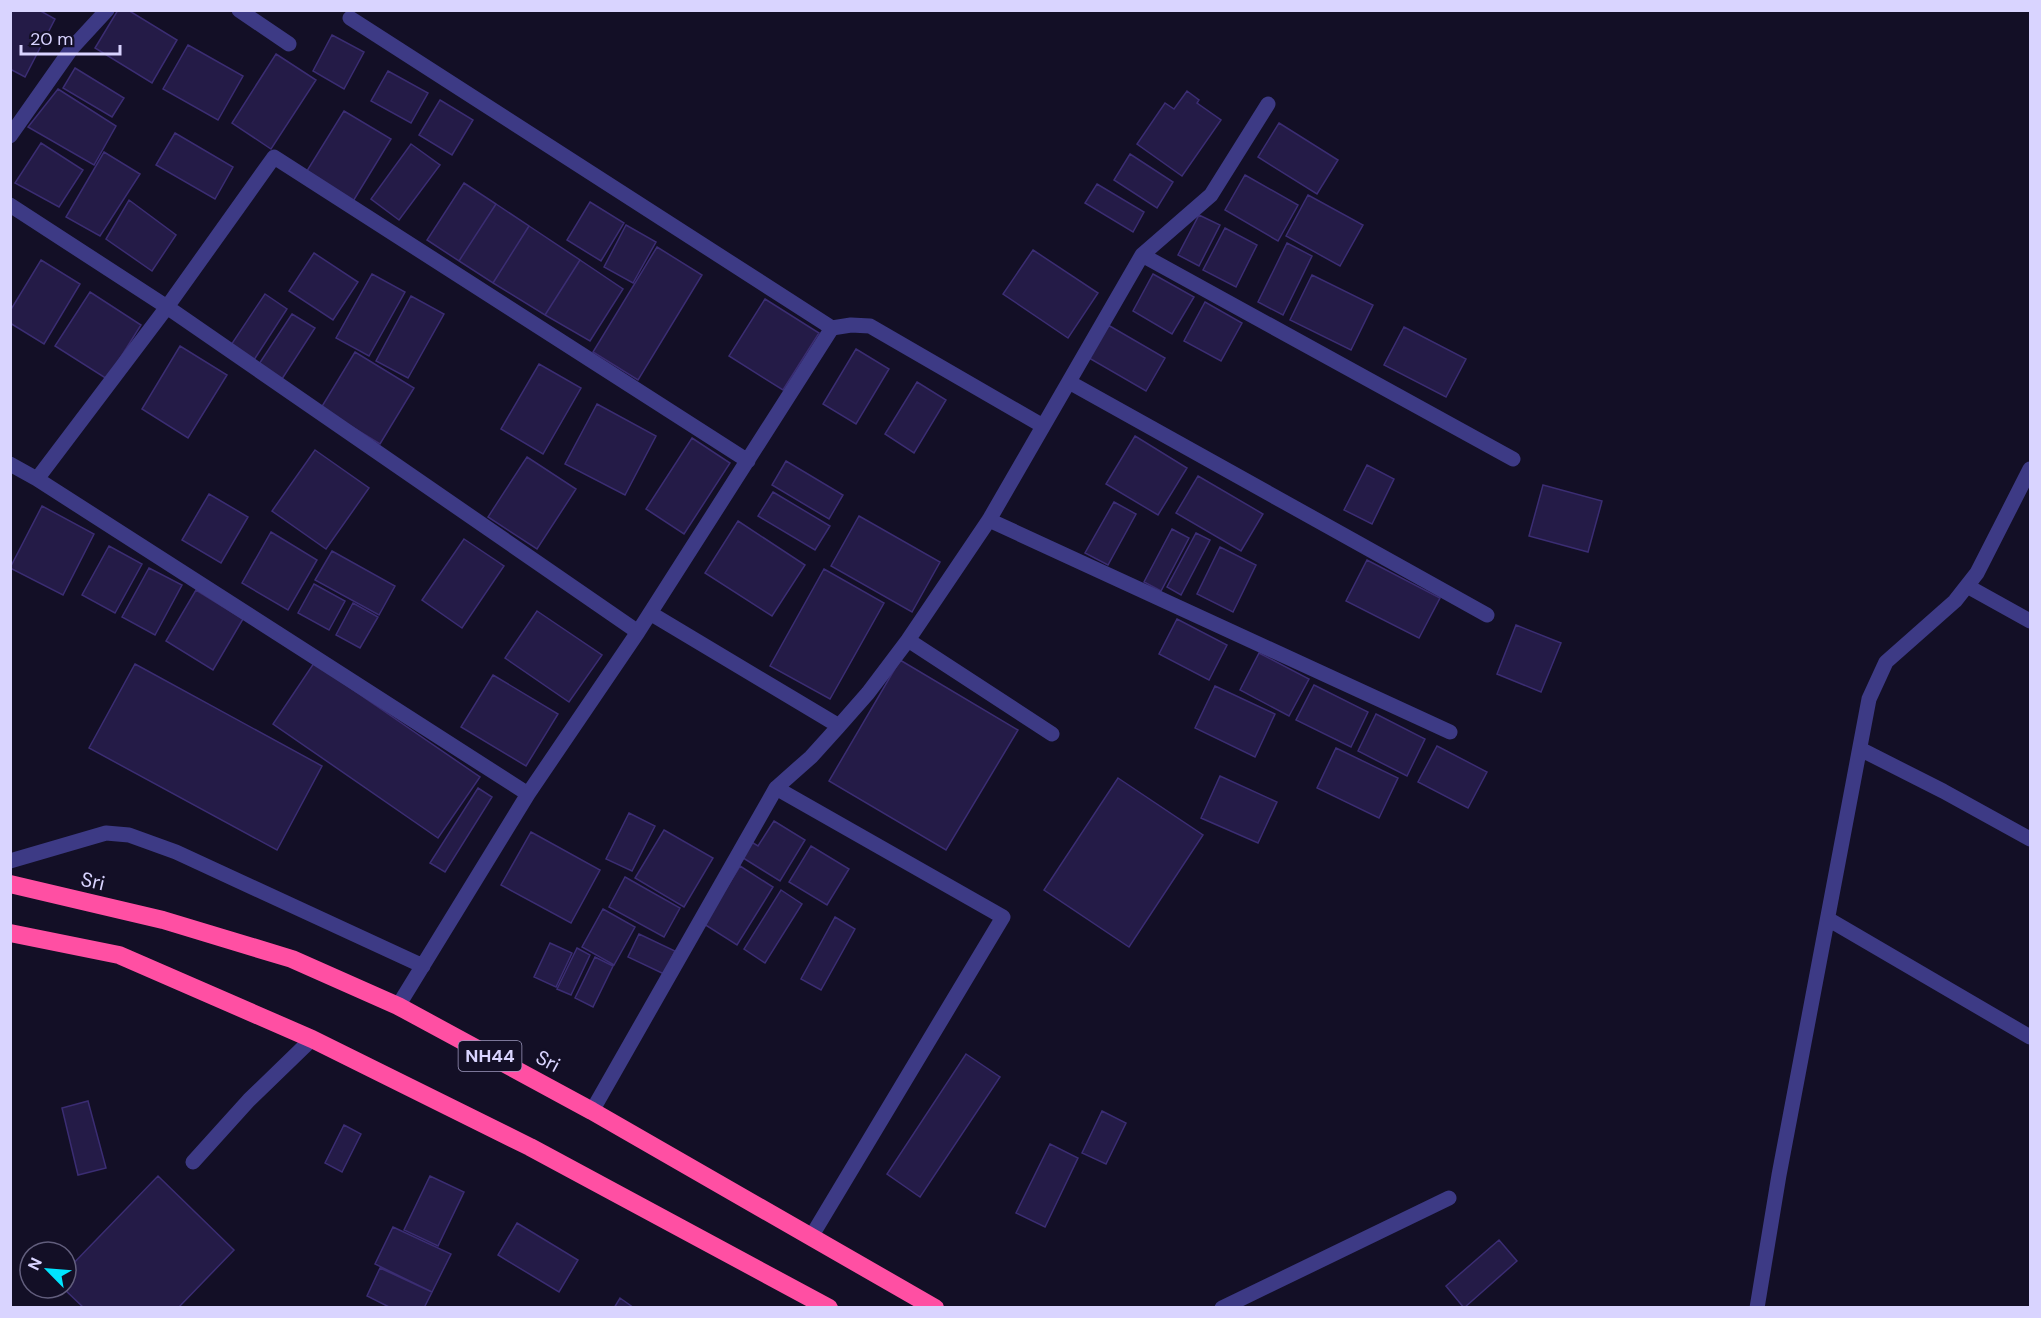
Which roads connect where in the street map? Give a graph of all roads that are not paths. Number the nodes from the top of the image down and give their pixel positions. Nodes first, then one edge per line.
1 (106, 10) edge
2 (238, 10) edge
3 (350, 18) dead end
4 (289, 45) dead end
5 (1268, 104) dead end
6 (10, 136) edge
7 (10, 205) edge
8 (1142, 255) junction
9 (167, 308) junction
10 (832, 328) junction
11 (1069, 382) junction
12 (1043, 426) junction
13 (1513, 459) dead end
14 (748, 461) junction
15 (10, 464) edge
16 (2031, 469) edge
17 (37, 479) junction
18 (989, 520) junction
19 (1967, 586) junction
20 (650, 613) junction
21 (1487, 615) dead end
22 (2031, 621) edge
23 (638, 632) junction
24 (908, 640) junction
25 (839, 726) junction
26 (1450, 732) dead end
27 (1052, 734) dead end
28 (1860, 749) junction
29 (776, 788) junction
30 (528, 794) junction
31 (2031, 839) edge
32 (10, 861) edge
33 (10, 884) edge
34 (1828, 919) junction
35 (10, 933) edge
36 (423, 966) junction
37 (398, 1006) junction
38 (2031, 1037) edge
39 (312, 1039) junction
40 (592, 1111) junction
41 (193, 1162) dead end
42 (1449, 1198) dead end
43 (811, 1237) junction
44 (819, 1305) edge
45 (935, 1308) edge
46 (1222, 1308) edge
47 (1757, 1308) edge

1 - 6 street
2 - 4 street
3 - 10 street
5 - 8 street
7 - 9 street
8 - 11 street
8 - 13 street
9 - 14 street
9 - 17 street
9 - 23 street
10 - 12 street
10 - 14 street
11 - 12 street
11 - 21 street
12 - 18 street
14 - 20 street
15 - 17 street
16 - 19 street
17 - 30 street
18 - 24 street
18 - 26 street
19 - 22 street
19 - 28 street
20 - 23 street
20 - 25 street
23 - 30 street
24 - 25 street
24 - 27 street
25 - 29 street
28 - 31 street
28 - 34 street
29 - 40 street
29 - 43 street
30 - 36 street
32 - 36 street
33 - 37 highway, Sri / NH44
34 - 38 street
34 - 47 street
35 - 39 highway
36 - 37 street
37 - 40 highway, Sri / NH44
39 - 41 street
39 - 44 highway
40 - 43 highway, Sri / NH44
42 - 46 street
43 - 45 highway, Sri / NH44

